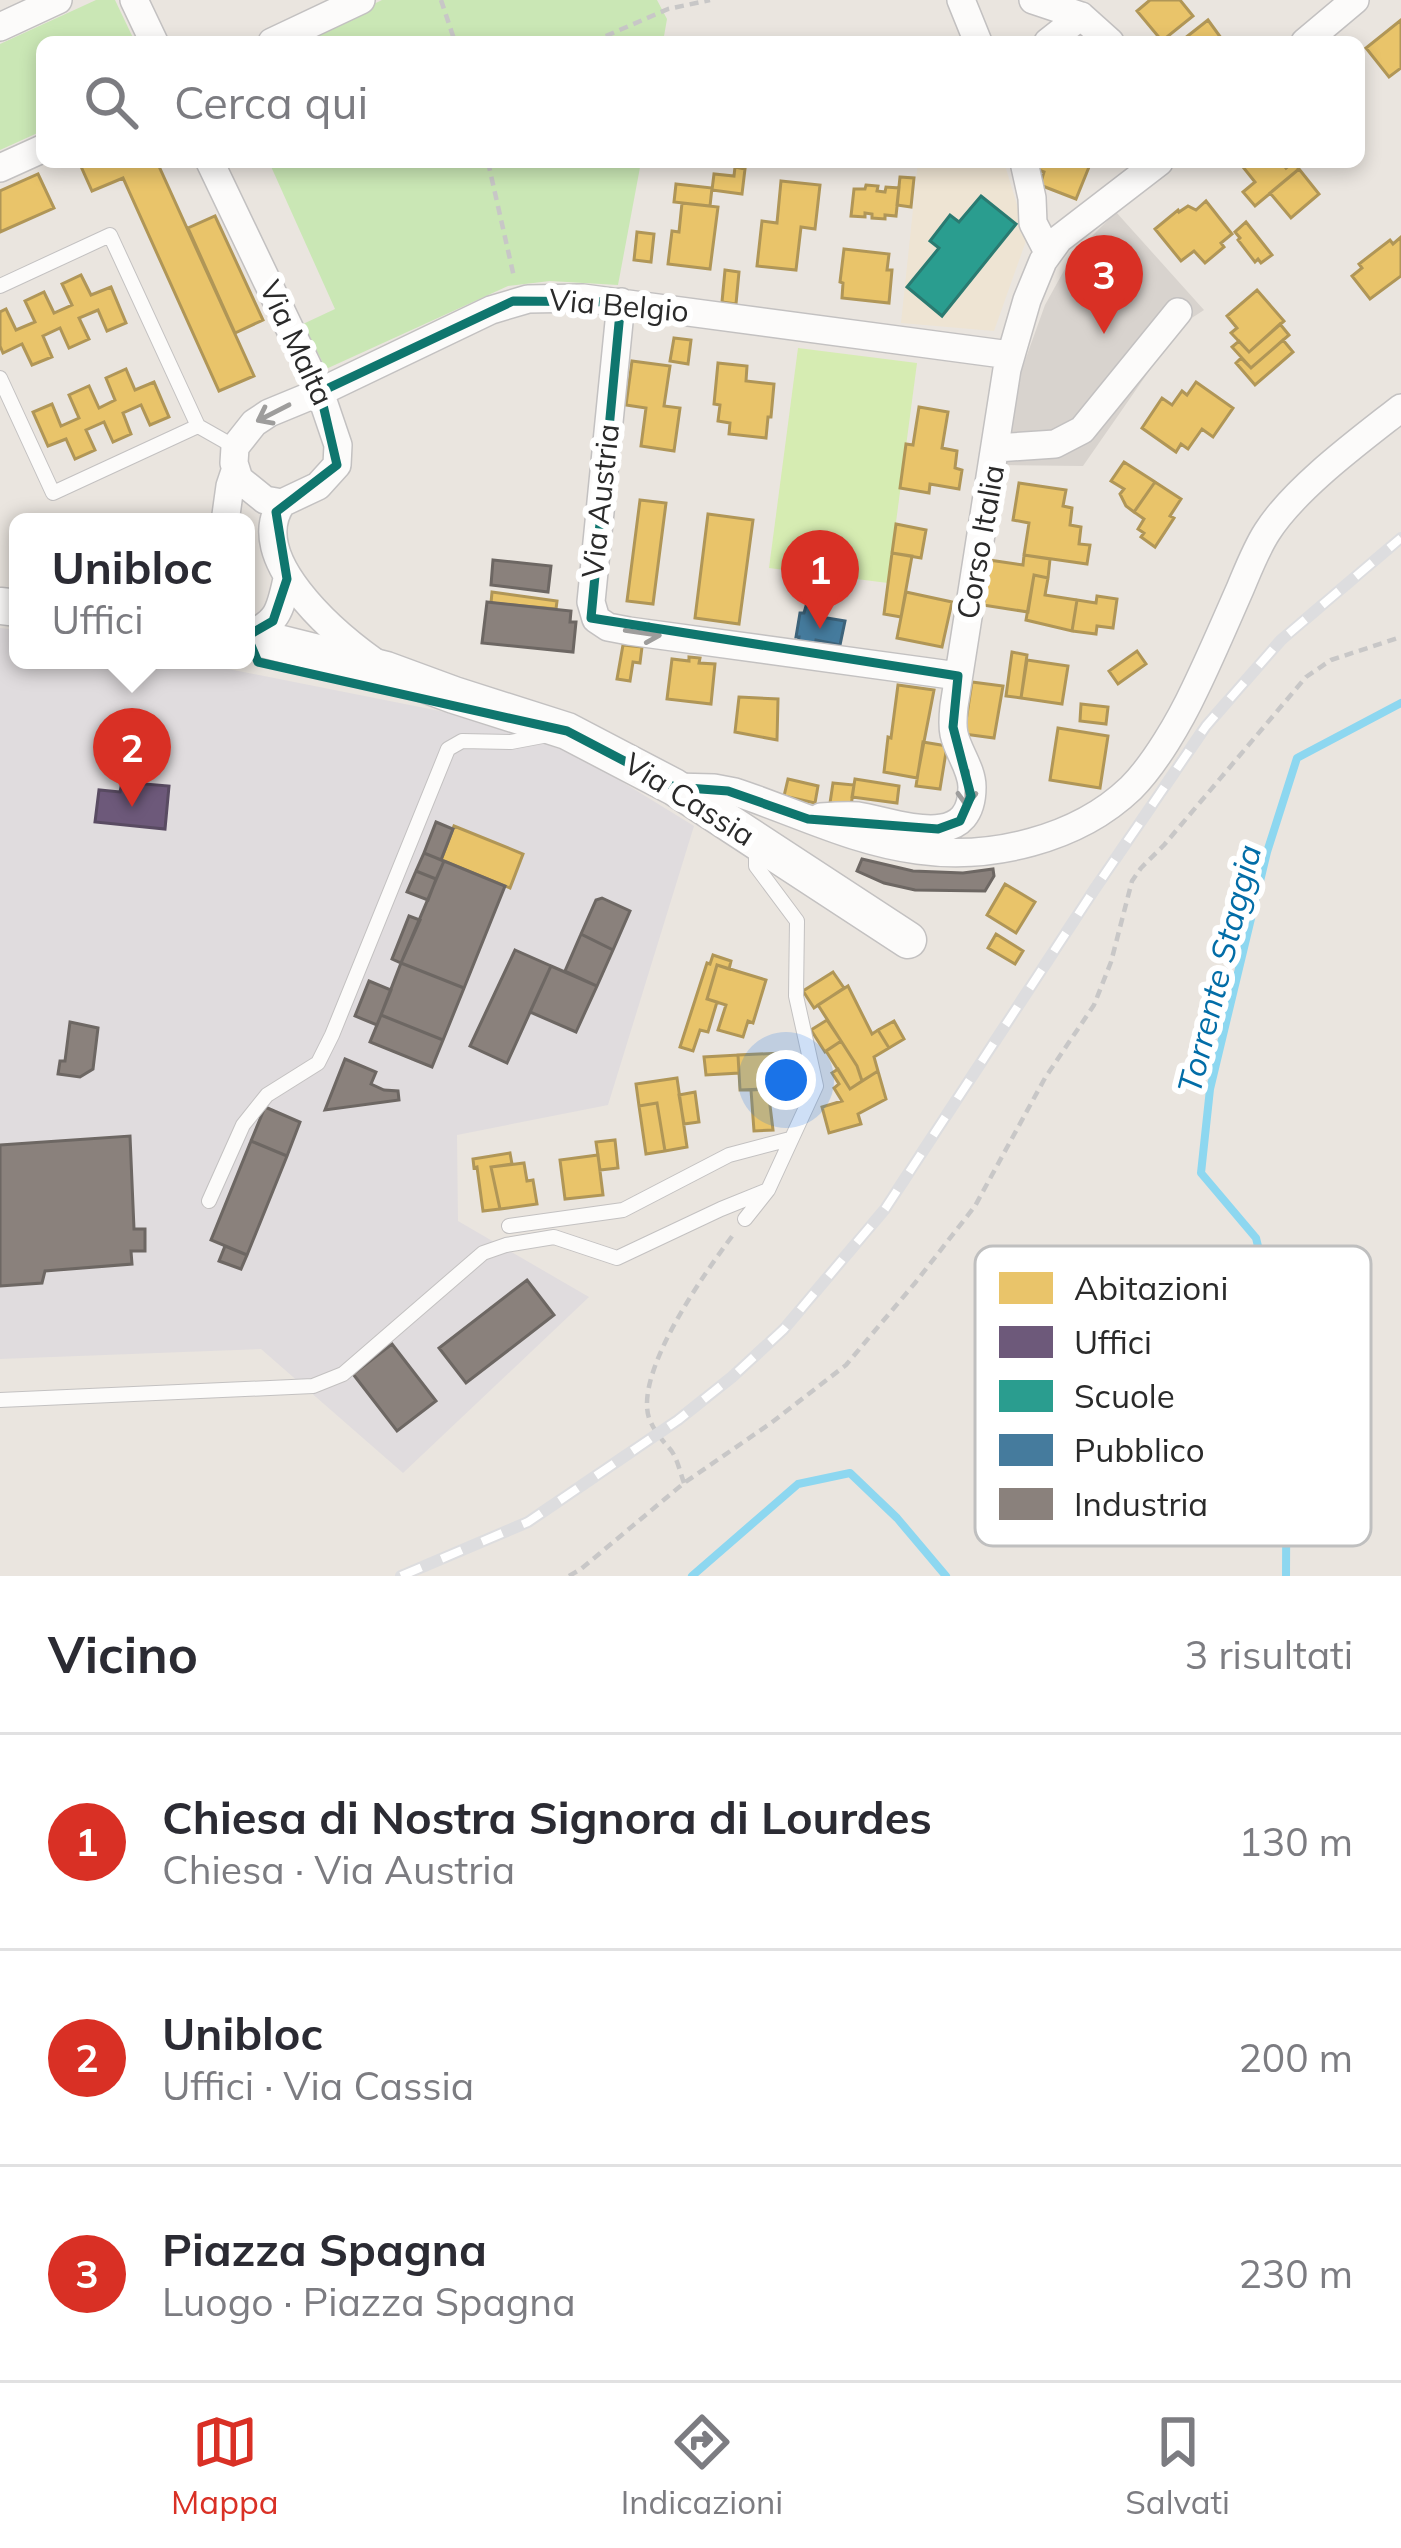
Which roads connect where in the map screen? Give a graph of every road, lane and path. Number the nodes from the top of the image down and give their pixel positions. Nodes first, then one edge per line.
1 (58, 0) edge
2 (134, 0) edge
3 (361, 0) edge
4 (441, 0) edge
5 (710, 0) edge
6 (961, 0) edge
7 (1355, 0) edge
8 (1061, 6) edge
9 (0, 27) edge
10 (151, 36) edge
11 (285, 36) edge
12 (453, 36) edge
13 (606, 36) edge
14 (976, 36) edge
15 (1050, 36) edge
16 (1102, 36) edge
17 (1312, 36) edge
18 (36, 152) edge
19 (213, 168) edge
20 (489, 168) edge
21 (1025, 168) edge
22 (1151, 168) edge
23 (0, 169) edge
24 (1048, 252) junction
25 (0, 286) edge
26 (520, 300) junction
27 (621, 302) junction
28 (1178, 312) dead end
29 (1010, 355) junction
30 (0, 378) edge
31 (320, 392) junction
32 (1401, 409) edge
33 (198, 426) junction
34 (996, 448) junction
35 (235, 459) junction
36 (282, 503) junction
37 (227, 513) edge
38 (287, 579) junction
39 (255, 637) edge
40 (1401, 638) edge
41 (255, 645) edge
42 (255, 646) edge
43 (386, 670) junction
44 (958, 676) junction
45 (454, 695) junction
46 (567, 730) junction
47 (674, 787) junction
48 (808, 819) junction
49 (758, 844) junction
50 (908, 940) dead end
51 (790, 1139) junction
52 (768, 1190) junction
53 (208, 1201) dead end
54 (746, 1219) joint
55 (508, 1226) dead end
56 (0, 1400) edge
57 (684, 1483) junction
58 (569, 1576) edge

1 - 9 street
2 - 10 street
3 - 11 street
4 - 12 path
5 - 13 path
6 - 14 street
7 - 17 street
8 - 15 street
8 - 16 street
18 - 23 street
19 - 31 street, Via Malta
20 - 26 path
21 - 24 street
22 - 24 street, Corso Italia
24 - 29 street, Corso Italia
25 - 33 lane
26 - 27 street, Via Belgio
26 - 31 street, Via Belgio
27 - 29 street, Via Belgio
27 -> 44 street, Via Austria
28 - 34 street
29 - 34 street, Corso Italia
30 - 33 lane
31 -> 35 street, Via Belgio
31 - 36 street, Via Malta
32 - 48 street
33 - 35 lane
34 - 44 street, Corso Italia
35 - 36 street
35 - 37 street
36 - 38 street
38 - 39 street
38 - 43 street
40 - 57 path
41 - 43 main road, Via Cassia
42 - 45 main road, Via Cassia
43 - 45 main road, Via Cassia
44 -> 48 street, Corso Italia
45 - 46 main road, Via Cassia
46 - 47 main road, Via Cassia
46 - 53 lane
47 - 48 street
47 - 49 main road, Via Cassia
49 - 50 main road, Via Cassia
49 - 51 lane
51 - 52 lane
51 - 55 lane
52 - 54 lane
52 - 56 lane
54 - 57 path
57 - 58 path

